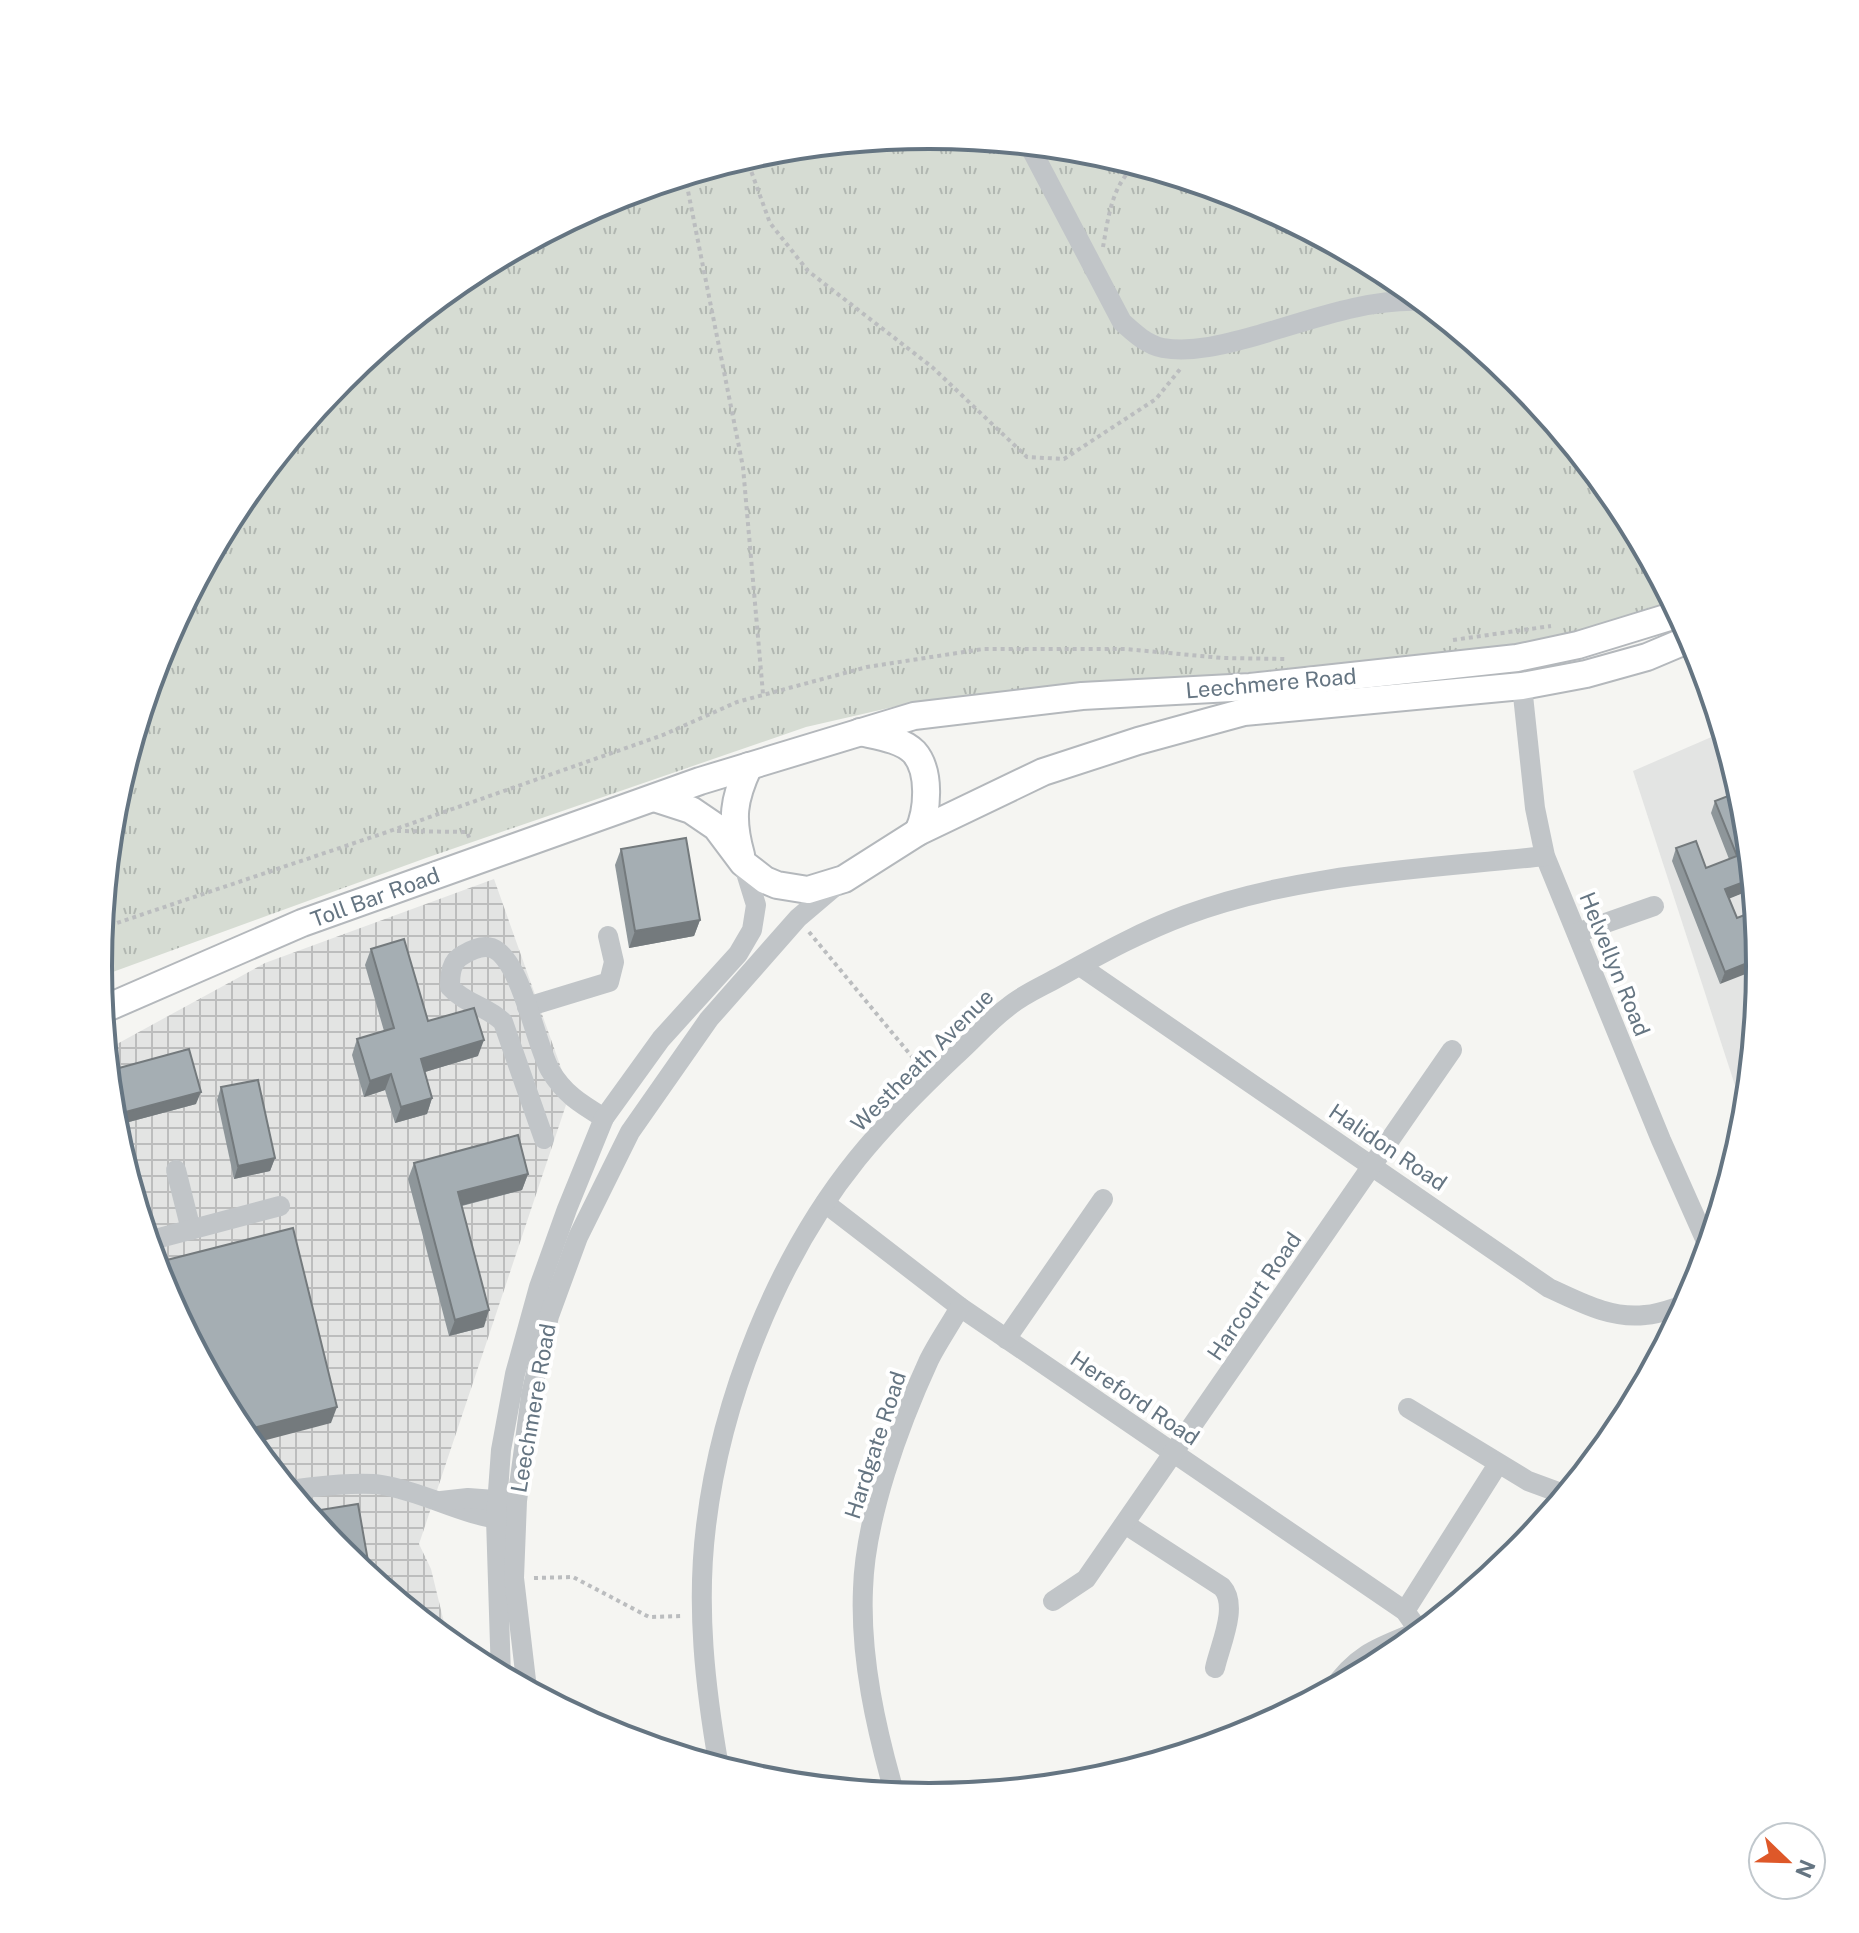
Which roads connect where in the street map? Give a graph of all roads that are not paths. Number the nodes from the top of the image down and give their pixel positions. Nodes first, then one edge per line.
1 (1035, 156) edge
2 (1403, 301) edge
3 (1668, 617) edge
4 (1680, 643) edge
5 (1517, 658) junction
6 (1522, 686) junction
7 (860, 732) junction
8 (749, 766) junction
9 (700, 781) joint
10 (654, 798) junction
11 (918, 832) junction
12 (1545, 856) junction
13 (743, 863) junction
14 (844, 879) junction
15 (1654, 906) dead end
16 (1577, 933) junction
17 (608, 936) dead end
18 (1080, 966) junction
19 (113, 1005) edge
20 (527, 1007) junction
21 (1452, 1050) dead end
22 (604, 1118) junction
23 (544, 1139) dead end
24 (1373, 1166) junction
25 (176, 1170) dead end
26 (1103, 1199) dead end
27 (825, 1203) junction
28 (280, 1206) dead end
29 (191, 1230) junction
30 (1702, 1233) edge
31 (159, 1238) edge
32 (960, 1307) junction
33 (1672, 1308) edge
34 (1006, 1339) junction
35 (1408, 1408) dead end
36 (1175, 1454) junction
37 (1498, 1464) junction
38 (301, 1489) edge
39 (1556, 1491) edge
40 (507, 1510) junction
41 (1125, 1524) junction
42 (1053, 1601) dead end
43 (1405, 1611) junction
44 (1415, 1624) edge
45 (1377, 1650) edge
46 (502, 1662) edge
47 (1350, 1667) edge
48 (1215, 1668) dead end
49 (526, 1677) edge
50 (717, 1756) edge
51 (892, 1783) edge

1 - 2 street
3 - 5 main road, Leechmere Road
4 - 6 main road, Leechmere Road
5 - 6 main road
5 - 7 main road, Leechmere Road
6 - 11 main road, Leechmere Road
6 - 12 street, Helvellyn Road
7 - 8 main road, Leechmere Road
7 - 11 main road
8 - 9 main road, Leechmere Road
8 - 13 main road, Leechmere Road
9 - 10 main road, Toll Bar Road
10 - 13 main road
10 - 19 main road, Toll Bar Road
11 - 14 main road, Leechmere Road
12 - 16 street, Helvellyn Road
12 - 18 street, Westheath Avenue
13 - 14 main road
13 - 22 street, Leechmere Road
14 - 40 street, Leechmere Road
15 - 16 street
16 - 30 street, Helvellyn Road
17 - 20 street
18 - 24 street, Halidon Road
18 - 27 street, Westheath Avenue
20 - 22 street
20 - 23 street
21 - 24 street, Harcourt Road
22 - 40 street, Leechmere Road
24 - 33 street, Halidon Road
24 - 36 street, Harcourt Road
25 - 29 street
26 - 34 street
27 - 32 street, Hereford Road
27 - 50 street, Westheath Avenue
28 - 29 street
29 - 31 street
32 - 34 street, Hereford Road
32 - 51 street, Hardgate Road
34 - 36 street, Hereford Road
35 - 37 street
36 - 41 street, Harcourt Road
36 - 43 street, Hereford Road
37 - 39 street
37 - 43 street
38 - 40 street
40 - 46 street, Leechmere Road
40 - 49 street, Leechmere Road
41 - 42 street, Harcourt Road
41 - 48 street
43 - 44 street, Hereford Road
45 - 47 street

